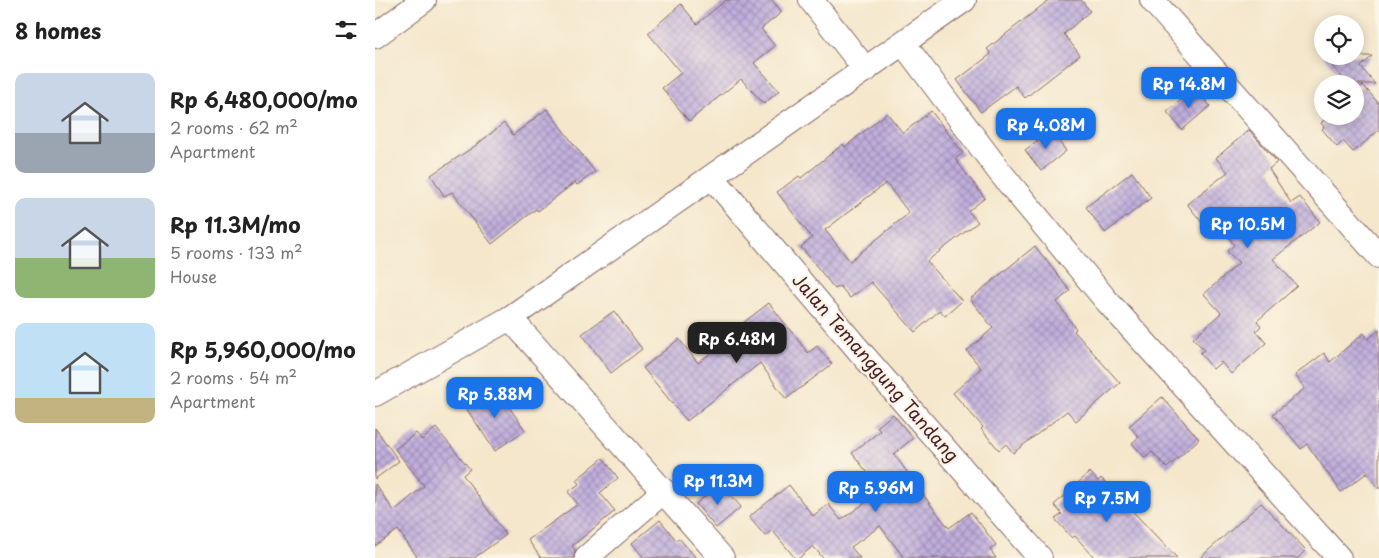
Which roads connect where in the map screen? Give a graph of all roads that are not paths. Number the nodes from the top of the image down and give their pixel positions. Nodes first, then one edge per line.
1 (424, 0) edge
2 (811, 0) edge
3 (964, 0) edge
4 (1152, 0) edge
5 (375, 36) edge
6 (903, 43) junction
7 (866, 70) junction
8 (712, 177) junction
9 (1379, 256) edge
10 (510, 318) junction
11 (375, 394) edge
12 (663, 491) junction
13 (587, 557) edge
14 (723, 558) edge
15 (1040, 558) edge
16 (1339, 558) edge

1 - 5 street
2 - 7 street
3 - 6 street
4 - 9 street
6 - 7 street
6 - 16 street
7 - 8 street
8 - 10 street
8 - 15 street, Jalan Temanggung Tandang
10 - 11 street
10 - 12 street
12 - 13 street
12 - 14 street

